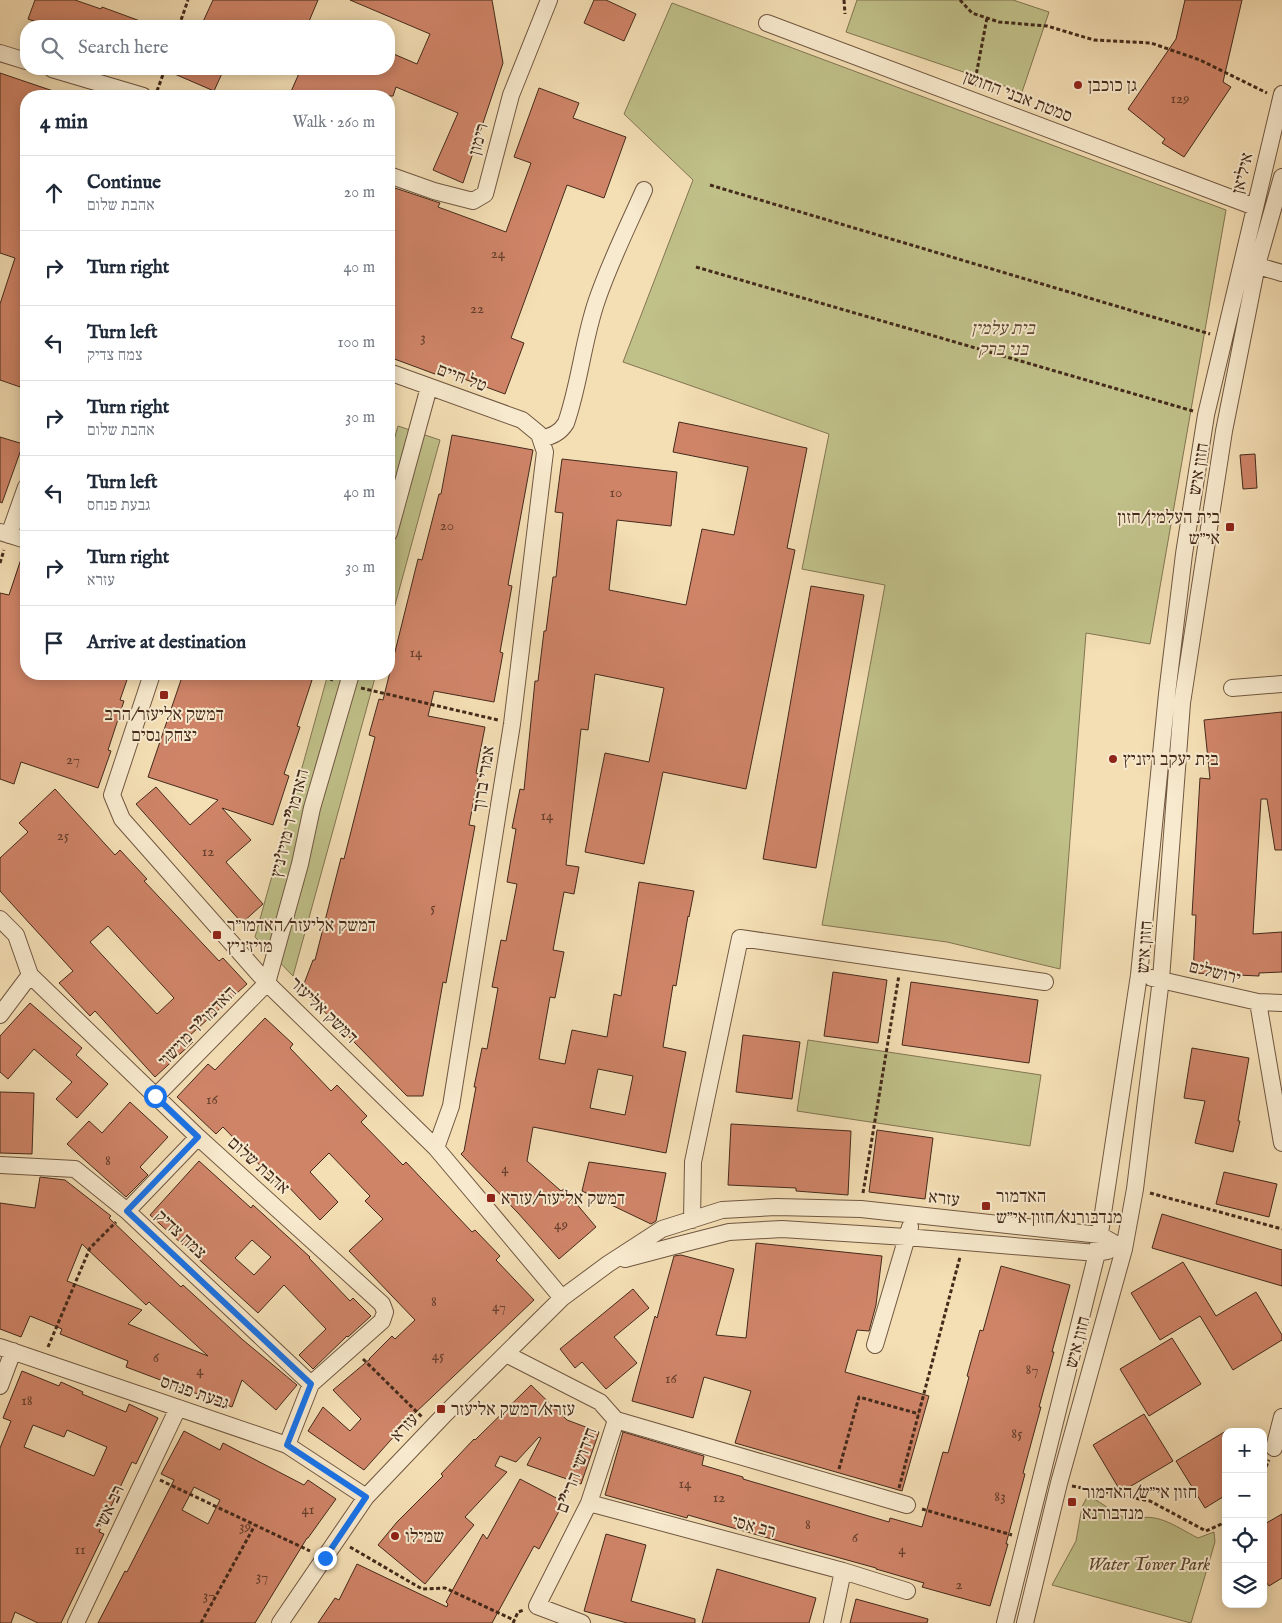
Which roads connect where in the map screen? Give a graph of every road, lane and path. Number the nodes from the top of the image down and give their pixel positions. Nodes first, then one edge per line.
1 (188, 0) edge
2 (549, 0) edge
3 (844, 0) edge
4 (960, 0) edge
5 (845, 14) dead end
6 (987, 18) junction
7 (181, 20) edge
8 (768, 23) dead end
9 (0, 53) edge
10 (20, 59) edge
11 (72, 75) edge
12 (163, 75) edge
13 (123, 90) edge
14 (158, 90) edge
15 (1281, 96) edge
16 (972, 99) junction
17 (395, 177) edge
18 (1282, 178) edge
19 (710, 185) dead end
20 (644, 190) dead end
21 (1254, 207) junction
22 (1250, 264) junction
23 (696, 267) dead end
24 (1282, 273) edge
25 (1224, 338) junction
26 (395, 374) edge
27 (430, 387) junction
28 (1206, 415) junction
29 (540, 439) junction
30 (20, 501) edge
31 (395, 510) edge
32 (4, 534) edge
33 (20, 538) edge
34 (150, 680) edge
35 (350, 680) edge
36 (354, 680) edge
37 (1282, 684) edge
38 (1232, 688) dead end
39 (512, 724) junction
40 (0, 919) edge
41 (901, 962) junction
42 (30, 975) junction
43 (1139, 975) junction
44 (1161, 979) junction
45 (1045, 982) dead end
46 (267, 983) junction
47 (1258, 1002) junction
48 (1282, 1003) edge
49 (0, 1015) edge
50 (155, 1096) junction
51 (198, 1137) junction
52 (1282, 1143) edge
53 (436, 1148) junction
54 (0, 1165) edge
55 (1135, 1188) junction
56 (861, 1209) junction
57 (127, 1211) junction
58 (914, 1215) junction
59 (692, 1220) junction
60 (1282, 1229) edge
61 (1100, 1235) junction
62 (906, 1237) junction
63 (964, 1242) junction
64 (1124, 1249) junction
65 (1098, 1253) junction
66 (608, 1264) junction
67 (562, 1298) junction
68 (875, 1345) dead end
69 (352, 1348) junction
70 (7, 1349) edge
71 (506, 1354) junction
72 (42, 1361) junction
73 (311, 1384) junction
74 (0, 1386) edge
75 (178, 1408) junction
76 (919, 1414) junction
77 (1282, 1417) edge
78 (616, 1420) junction
79 (432, 1427) junction
80 (287, 1445) junction
81 (1274, 1448) dead end
82 (147, 1474) junction
83 (1059, 1483) junction
84 (835, 1484) junction
85 (366, 1497) junction
86 (902, 1499) junction
87 (589, 1503) junction
88 (1222, 1524) edge
89 (255, 1525) junction
90 (337, 1539) junction
91 (1026, 1540) junction
92 (325, 1558) junction
93 (843, 1571) junction
94 (907, 1591) dead end
95 (514, 1620) dead end
96 (76, 1623) edge
97 (201, 1623) edge
98 (280, 1623) edge
99 (582, 1623) edge
100 (832, 1623) edge
101 (1005, 1623) edge
102 (1026, 1623) edge

1 - 7 path
2 - 17 street, רימון
3 - 5 path
4 - 6 path
6 - 15 path
6 - 16 path
8 - 16 street, סמטת אבני החושן
9 - 10 street
11 - 13 street
12 - 14 path
15 - 21 street, איליאן
16 - 21 street, סמטת אבני החושן
18 - 22 street
19 - 25 path
20 - 29 street
21 - 22 street, איליאן
22 - 24 street
22 - 25 street, חזון איש
22 - 44 street, חזון איש
23 - 28 path
25 - 28 street, חזון איש
26 - 27 street, טל חיים
27 - 29 street, טל חיים
27 - 31 street
28 - 43 street, חזון איש
29 - 39 street, אמרי ברוך
30 - 32 street
32 - 33 street
34 - 46 street, דמשק אליעזר
35 - 46 street, האדמו"ר מויז'ניץ
36 - 39 path
37 - 38 street
39 - 53 street, אמרי ברוך
40 - 42 street, אהבת שלום
41 - 45 street
41 - 56 path
41 - 59 street
42 - 49 street
42 - 50 street, אהבת שלום
43 - 44 street, ירושלים
43 - 61 street, חזון איש
44 - 47 street, ירושלים
44 - 55 street, חזון איש
46 - 50 street, האדמו"ר מוישוי
46 - 53 street, דמשק אליעזר
47 - 48 street, ירושלים
47 - 52 street
50 - 51 street, אהבת שלום
51 - 57 street
51 - 69 street, אהבת שלום
53 - 67 street, דמשק אליעזר
54 - 57 street, צמח צדיק
55 - 60 path
55 - 64 street, חזון איש
56 - 58 street, עזרא
56 - 59 street, עזרא
57 - 72 path
57 - 73 street, צמח צדיק
58 - 61 street, עזרא
58 - 62 street
59 - 66 street, עזרא
61 - 64 street, עזרא
61 - 65 street, חזון איש
62 - 63 street, עזרא
62 - 66 street, עזרא
62 - 68 street
63 - 65 street, עזרא
63 - 76 path
64 - 65 street, עזרא
64 - 83 street, חזון איש
65 - 91 street, חזון איש
66 - 67 street, עזרא
67 - 71 street, עזרא
69 - 73 street, אהבת שלום
69 - 79 path
70 - 72 street, גבעת פנחס
70 - 74 street
71 - 78 street, חידושי הרי"ם
71 - 79 street, עזרא
72 - 75 street, גבעת פנחס
73 - 80 street, אהבת שלום
75 - 80 street, גבעת פנחס
75 - 82 street, רב אשי
76 - 84 path
76 - 86 path
77 - 81 street
78 - 84 street
78 - 87 street, חידושי הרי"ם
79 - 85 street, עזרא
80 - 85 street, גבעת פנחס
82 - 89 path
82 - 96 street, רב אשי
83 - 88 path
83 - 102 street, חזון איש
84 - 86 street
85 - 90 street, עזרא
86 - 91 path
87 - 93 street, רב אסי
87 - 99 street, חידושי הרי"ם
89 - 92 path
89 - 97 path
90 - 92 street, עזרא
90 - 95 path
91 - 101 street, חזון איש
92 - 98 street, עזרא
93 - 94 street, רב אסי
93 - 100 street

